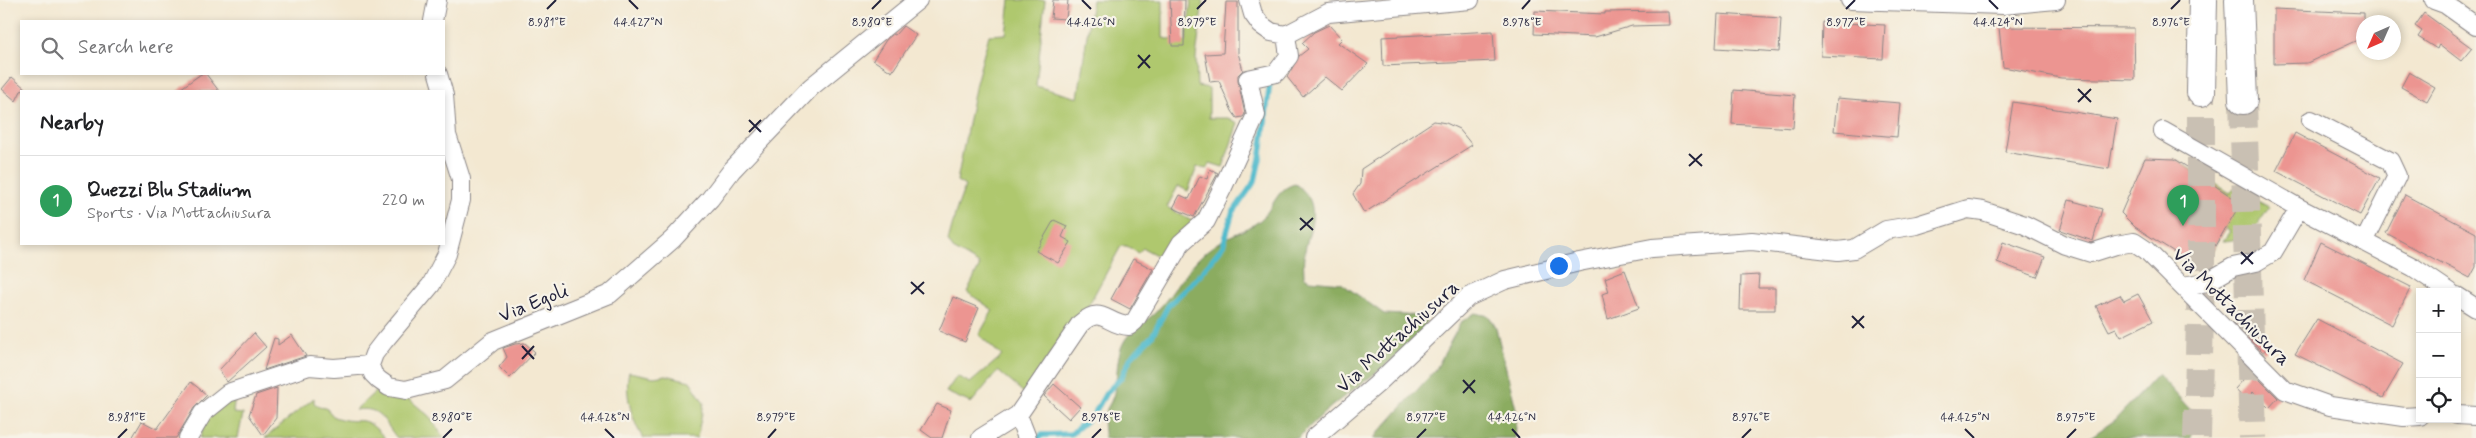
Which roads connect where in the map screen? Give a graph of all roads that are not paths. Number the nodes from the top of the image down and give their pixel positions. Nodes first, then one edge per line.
1 (437, 0) edge
2 (918, 0) edge
3 (1249, 0) edge
4 (1470, 0) edge
5 (1850, 0) edge
6 (2056, 0) edge
7 (2203, 0) edge
8 (2239, 0) edge
9 (2434, 0) edge
10 (1984, 2) edge
11 (433, 20) edge
12 (2476, 26) edge
13 (1286, 35) junction
14 (438, 75) edge
15 (442, 90) edge
16 (2201, 92) tunnel mouth
17 (2243, 100) tunnel mouth
18 (2311, 120) dead end
19 (445, 121) edge
20 (2163, 131) dead end
21 (2299, 208) junction
22 (2364, 242) junction
23 (2183, 286) junction
24 (2444, 288) edge
25 (2461, 299) edge
26 (2476, 308) edge
27 (370, 366) junction
28 (2461, 415) edge
29 (2416, 416) edge
30 (2476, 416) edge
31 (1023, 428) edge
32 (188, 438) edge
33 (981, 438) edge
34 (1314, 438) edge

1 - 11 street
2 - 27 street, Via Egoli
3 - 13 street
4 - 13 street
5 - 10 street
6 - 10 street
7 - 16 highway
8 - 17 highway
9 - 12 street
13 - 31 street
14 - 15 street
18 - 22 street
19 - 27 street
20 - 21 street
21 - 22 street
21 - 23 street
22 - 24 street
23 - 29 street, Via Mottachiusura
23 - 34 street, Via Mottachiusura
25 - 26 street
27 - 32 street
28 - 30 street
31 - 33 street

